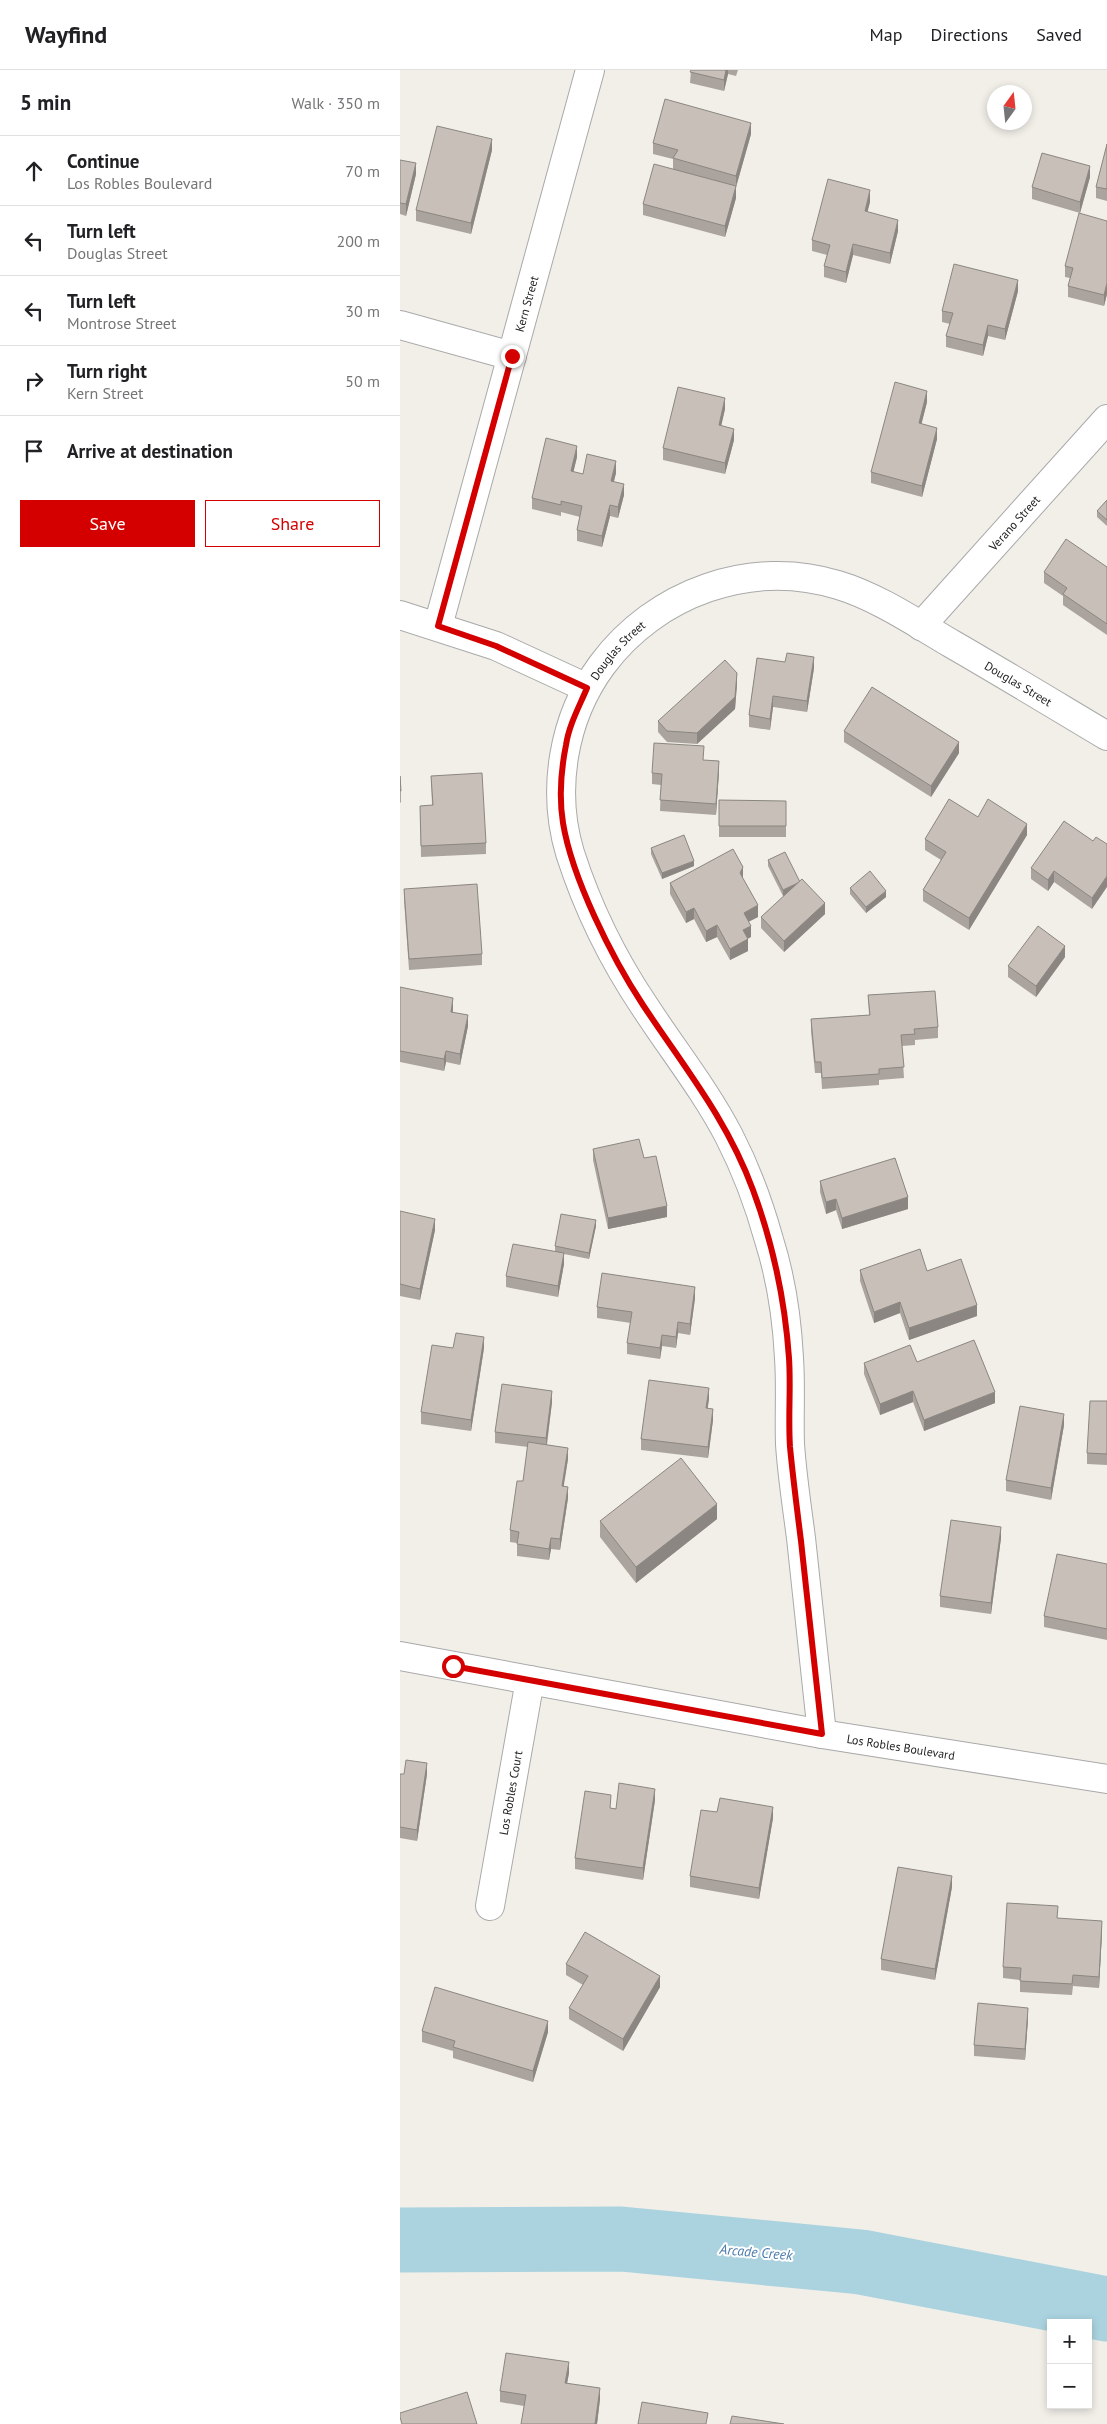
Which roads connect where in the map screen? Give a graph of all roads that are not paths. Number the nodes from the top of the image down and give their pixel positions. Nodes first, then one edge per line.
1 (590, 70) edge
2 (400, 325) edge
3 (512, 356) junction
4 (1107, 419) edge
5 (400, 615) edge
6 (438, 626) junction
7 (921, 626) junction
8 (587, 688) junction
9 (1107, 736) edge
10 (400, 1656) edge
11 (530, 1680) junction
12 (822, 1734) junction
13 (1107, 1779) edge
14 (490, 1906) dead end

1 - 3 street, Kern Street
2 - 3 street
3 - 6 street, Kern Street
4 - 7 street, Verano Street
5 - 6 street
6 - 8 street
7 - 8 street, Douglas Street
7 - 9 street, Douglas Street
8 - 12 street, Douglas Street
10 - 11 street, Los Robles Boulevard
11 - 12 street, Los Robles Boulevard
11 - 14 street, Los Robles Court
12 - 13 street, Los Robles Boulevard

